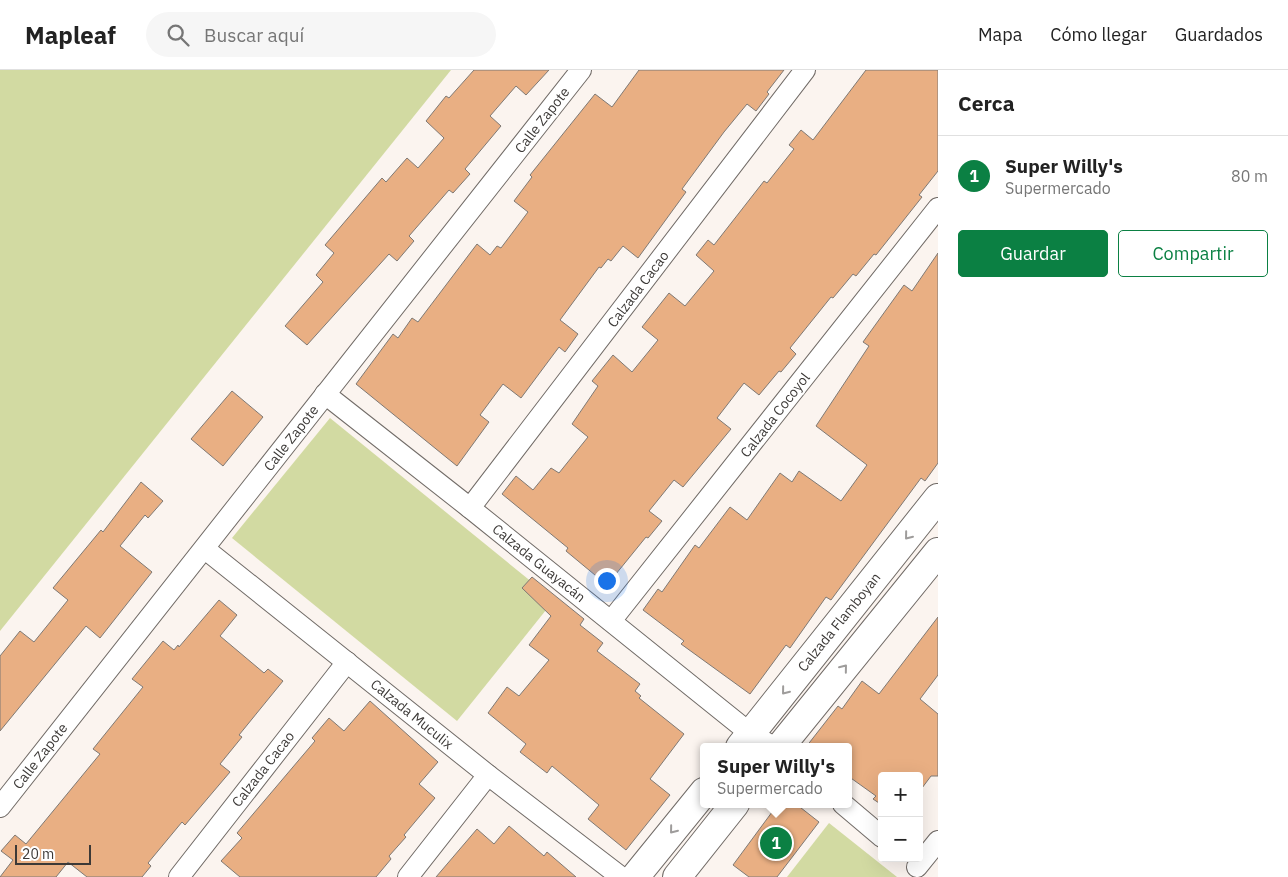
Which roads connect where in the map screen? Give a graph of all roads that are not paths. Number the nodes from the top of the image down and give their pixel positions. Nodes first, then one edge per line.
1 (581, 70) edge
2 (806, 70) edge
3 (938, 208) edge
4 (325, 394) junction
5 (938, 498) edge
6 (470, 508) junction
7 (205, 549) junction
8 (938, 552) edge
9 (611, 621) junction
10 (346, 662) junction
11 (745, 740) edge
12 (757, 743) edge
13 (783, 743) edge
14 (488, 775) junction
15 (700, 797) edge
16 (0, 807) edge
17 (732, 808) edge
18 (848, 808) edge
19 (878, 834) edge
20 (938, 841) edge
21 (918, 867) edge
22 (179, 877) edge
23 (408, 877) edge
24 (621, 877) edge
25 (635, 877) edge
26 (677, 877) edge

1 - 4 street, Calle Zapote
2 - 6 street, Calzada Cacao
3 - 9 street, Calzada Cocoyol
4 - 6 street, Calzada Guayacán
4 - 7 street, Calle Zapote
5 -> 11 main road, Calzada Flamboyan
6 - 9 street, Calzada Guayacán
7 - 10 street, Calzada Muculix
7 - 16 street, Calle Zapote
13 -> 8 main road
9 - 11 street, Calzada Guayacán
10 - 14 street, Calzada Muculix
10 - 22 street, Calzada Cacao
11 - 12 street, Calzada Guayacán
14 - 23 street
14 - 24 street, Calzada Muculix
15 -> 25 main road
17 - 26 main road
18 - 19 street
20 - 21 street

